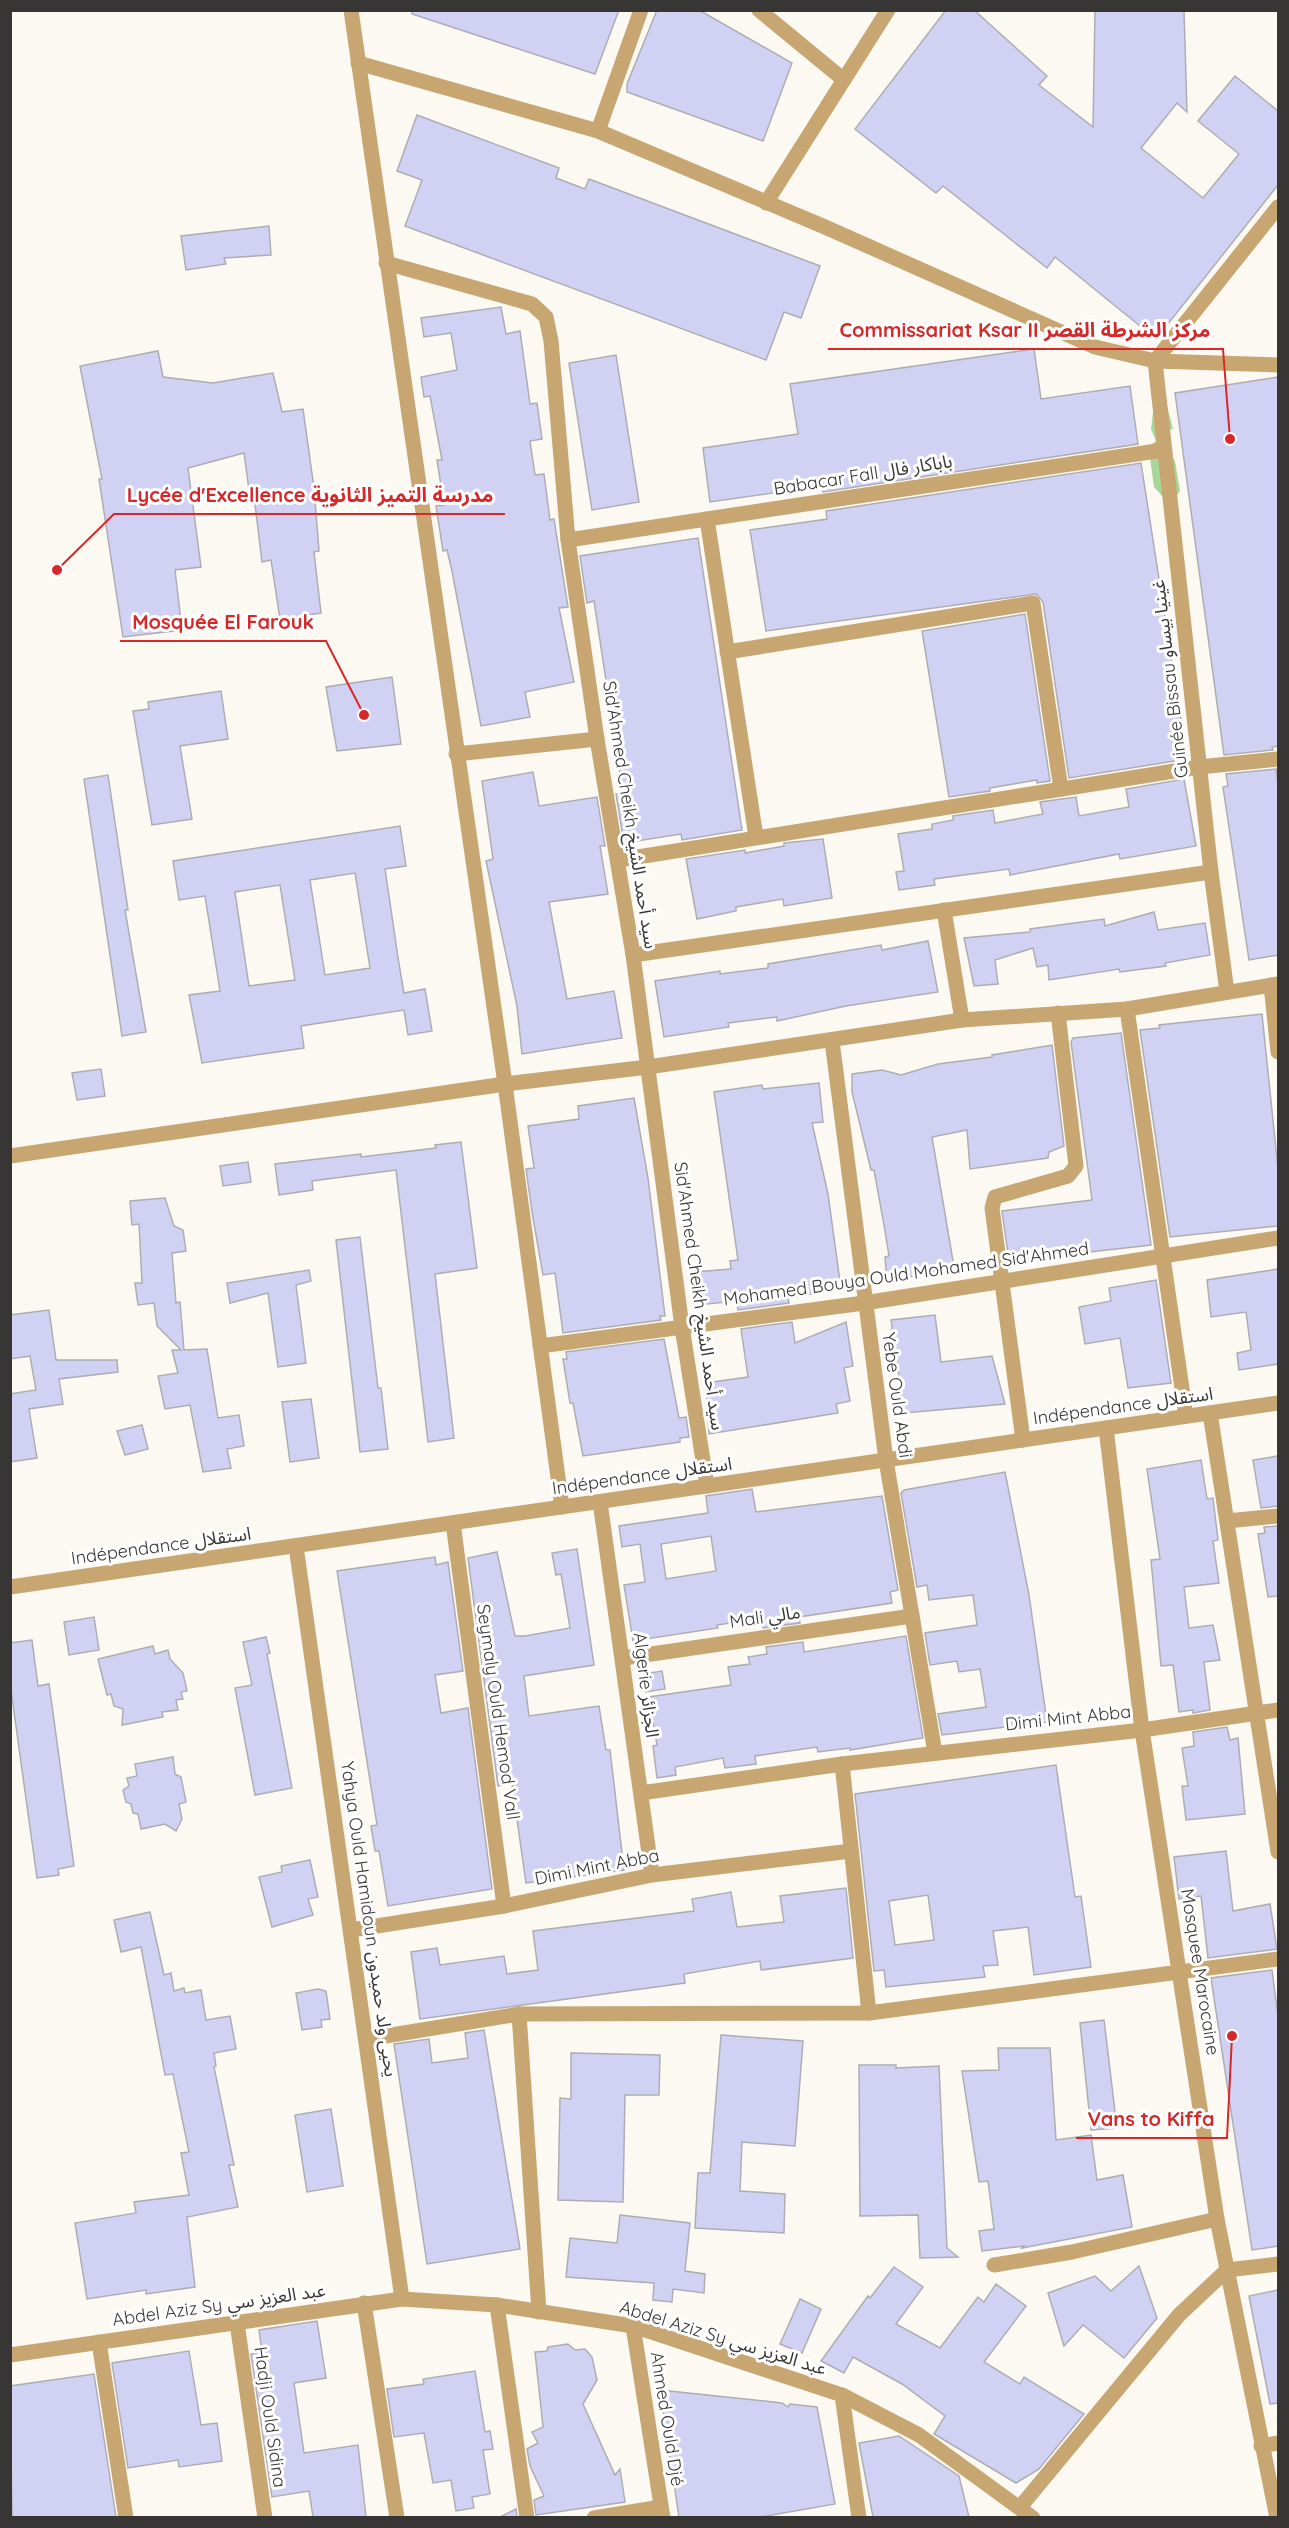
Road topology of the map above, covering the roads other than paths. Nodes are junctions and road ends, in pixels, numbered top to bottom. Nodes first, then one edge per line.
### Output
1 (351, 10) edge
2 (641, 10) edge
3 (759, 10) edge
4 (888, 10) edge
5 (358, 63) junction
6 (844, 80) junction
7 (598, 131) junction
8 (766, 203) junction
9 (1278, 207) edge
10 (386, 263) junction
11 (1155, 361) junction
12 (1278, 365) edge
13 (1163, 450) junction
14 (707, 519) junction
15 (568, 540) junction
16 (727, 652) junction
17 (597, 740) junction
18 (456, 754) junction
19 (1278, 759) edge
20 (1199, 767) junction
21 (1061, 789) junction
22 (756, 837) junction
23 (619, 860) junction
24 (1211, 872) junction
25 (944, 910) junction
26 (633, 955) junction
27 (1275, 984) edge
28 (1227, 992) junction
29 (1127, 1009) junction
30 (1058, 1014) junction
31 (962, 1020) junction
32 (832, 1041) junction
33 (1278, 1052) edge
34 (648, 1067) junction
35 (505, 1084) junction
36 (10, 1156) edge
37 (1278, 1238) edge
38 (1163, 1255) junction
39 (1000, 1281) junction
40 (864, 1303) junction
41 (682, 1327) junction
42 (540, 1346) junction
43 (1278, 1403) edge
44 (1210, 1413) junction
45 (1186, 1416) junction
46 (1106, 1428) junction
47 (1023, 1440) junction
48 (886, 1460) junction
49 (707, 1486) junction
50 (600, 1502) junction
51 (562, 1507) junction
52 (1278, 1516) edge
53 (1227, 1521) junction
54 (453, 1523) junction
55 (296, 1546) junction
56 (10, 1587) edge
57 (912, 1616) junction
58 (624, 1658) junction
59 (1278, 1710) edge
60 (1256, 1713) junction
61 (1142, 1730) junction
62 (935, 1753) junction
63 (842, 1764) junction
64 (641, 1792) junction
65 (851, 1851) junction
66 (1278, 1852) edge
67 (652, 1875) junction
68 (504, 1906) junction
69 (351, 1930) junction
70 (1278, 1959) edge
71 (1181, 1973) junction
72 (868, 2013) junction
73 (519, 2014) junction
74 (366, 2039) junction
75 (1217, 2219) junction
76 (1278, 2264) edge
77 (994, 2265) dead end
78 (1227, 2270) junction
79 (402, 2299) junction
80 (364, 2303) junction
81 (496, 2305) junction
82 (538, 2312) junction
83 (237, 2323) junction
84 (633, 2326) junction
85 (99, 2342) junction
86 (10, 2355) edge
87 (842, 2395) junction
88 (1278, 2443) edge
89 (1262, 2446) junction
90 (1021, 2506) junction
91 (662, 2512) edge
92 (126, 2517) edge
93 (265, 2517) edge
94 (397, 2517) edge
95 (527, 2517) edge
96 (594, 2517) edge
97 (859, 2517) edge
98 (1033, 2517) edge
99 (1277, 2517) edge

1 - 5 street
2 - 7 street
3 - 6 street
4 - 6 street
5 - 7 street
5 - 10 street
6 - 8 street
7 - 8 street
8 - 11 street
9 - 11 street
10 - 15 street, Sid'Ahmed Cheikh سيد أحمد الشيخ
10 - 18 street
11 - 12 street
11 - 13 street, Guinée Bissau غينيا بيساو
13 - 14 street, Babacar Fall باباكار فال
13 - 20 street, Guinée Bissau غينيا بيساو
14 - 15 street, Babacar Fall باباكار فال
14 - 16 street
15 - 17 street, Sid'Ahmed Cheikh سيد أحمد الشيخ
16 - 21 street
16 - 22 street
17 - 18 street
17 - 23 street, Sid'Ahmed Cheikh سيد أحمد الشيخ
18 - 35 street
19 - 20 street
20 - 21 street
20 - 24 street, Guinée Bissau غينيا بيساو
21 - 22 street
22 - 23 street
23 - 26 street, Sid'Ahmed Cheikh سيد أحمد الشيخ
24 - 25 street
24 - 28 street, Guinée Bissau غينيا بيساو
25 - 26 street
25 - 31 street
26 - 34 street, Sid'Ahmed Cheikh سيد أحمد الشيخ
27 - 28 street
27 - 33 street
28 - 29 street
29 - 30 street
29 - 38 street
30 - 31 street
30 - 39 street
31 - 32 street
32 - 34 street
32 - 40 street, Yebe Ould Abdi
34 - 35 street
34 - 41 street, Sid'Ahmed Cheikh سيد أحمد الشيخ
35 - 36 street
35 - 42 street
37 - 38 street, Mohamed Bouya Ould Mohamed Sid'Ahmed
38 - 39 street, Mohamed Bouya Ould Mohamed Sid'Ahmed
38 - 45 street
39 - 40 street, Mohamed Bouya Ould Mohamed Sid'Ahmed
39 - 47 street
40 - 41 street, Mohamed Bouya Ould Mohamed Sid'Ahmed
40 - 48 street, Yebe Ould Abdi
41 - 42 street, Mohamed Bouya Ould Mohamed Sid'Ahmed
41 - 49 street, Sid'Ahmed Cheikh سيد أحمد الشيخ
42 - 51 street
43 - 44 street, Indépendance استقلال
44 - 45 street, Indépendance استقلال
44 - 53 street
45 - 46 street, Indépendance استقلال
46 - 47 street, Indépendance استقلال
46 - 61 street, Mosquee Marocaine
47 - 48 street, Indépendance استقلال
48 - 49 street, Indépendance استقلال
48 - 57 street, Yebe Ould Abdi
49 - 50 street, Indépendance استقلال
50 - 51 street, Indépendance استقلال
50 - 58 street, Algerie الجزائر
51 - 54 street, Indépendance استقلال
52 - 53 street
53 - 60 street
54 - 55 street, Indépendance استقلال
54 - 68 street, Seymaly Ould Hemod Vall
55 - 56 street, Indépendance استقلال
55 - 69 street, Yahya Ould Hamidoun يحيى ولد حميدون
57 - 58 street, Mali مالي
57 - 62 street, Yebe Ould Abdi
58 - 64 street, Algerie الجزائر
59 - 60 street, Dimi Mint Abba
60 - 61 street, Dimi Mint Abba
60 - 66 street
61 - 62 street, Dimi Mint Abba
61 - 71 street, Mosquee Marocaine
62 - 63 street, Dimi Mint Abba
63 - 64 street, Dimi Mint Abba
63 - 65 street
64 - 67 street, Algerie الجزائر
65 - 67 street, Dimi Mint Abba
65 - 72 street
67 - 68 street, Dimi Mint Abba
68 - 69 street, Dimi Mint Abba
69 - 74 street, Yahya Ould Hamidoun يحيى ولد حميدون
70 - 71 street
71 - 72 street
71 - 75 street, Mosquee Marocaine
72 - 73 street
73 - 74 street
73 - 82 street
74 - 79 street, Yahya Ould Hamidoun يحيى ولد حميدون
75 - 77 street
75 - 78 street, Mosquee Marocaine
76 - 78 street
78 - 89 street, Mosquee Marocaine
78 - 90 street
79 - 80 street, Abdel Aziz Sy عبد العزيز سي
79 - 81 street, Abdel Aziz Sy عبد العزيز سي
80 - 83 street, Abdel Aziz Sy عبد العزيز سي
80 - 94 street
81 - 82 street, Abdel Aziz Sy عبد العزيز سي
81 - 95 street
82 - 84 street, Abdel Aziz Sy عبد العزيز سي
83 - 85 street, Abdel Aziz Sy عبد العزيز سي
83 - 93 street, Hadji Ould Sidina
84 - 87 street, Abdel Aziz Sy عبد العزيز سي
84 - 91 street, Ahmed Ould Djé
85 - 86 street, Abdel Aziz Sy عبد العزيز سي
85 - 92 street
87 - 90 street, Abdel Aziz Sy عبد العزيز سي
87 - 97 street
88 - 89 street
89 - 99 street, Mosquee Marocaine
90 - 98 street, Abdel Aziz Sy عبد العزيز سي
91 - 96 street

